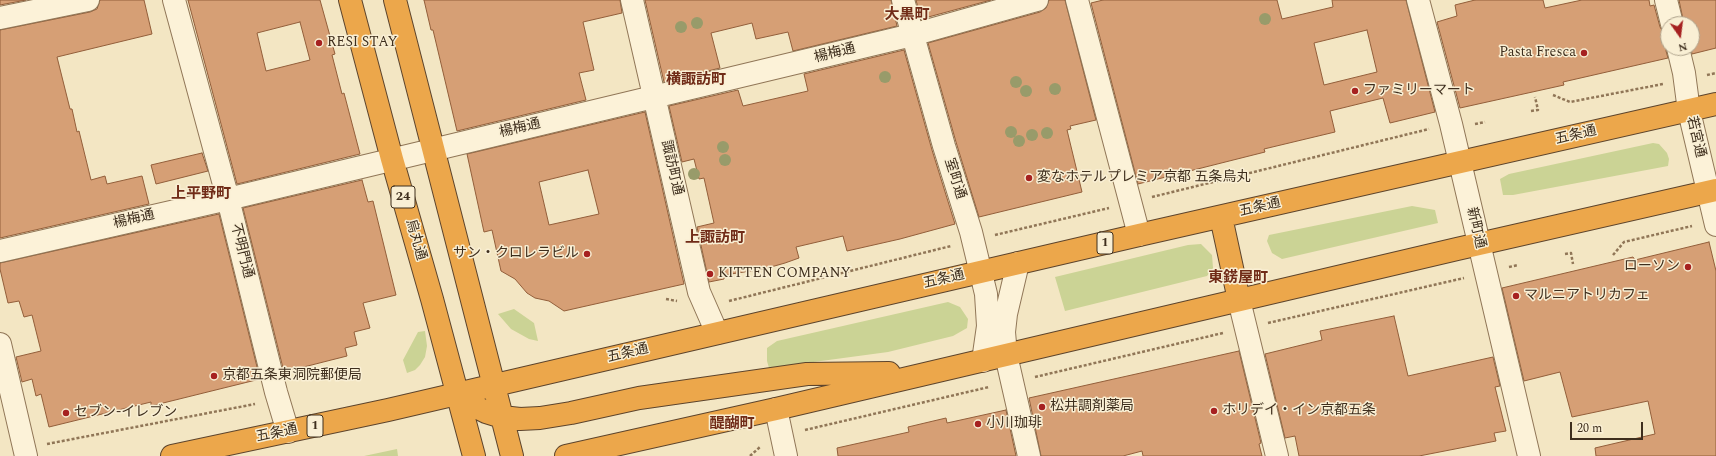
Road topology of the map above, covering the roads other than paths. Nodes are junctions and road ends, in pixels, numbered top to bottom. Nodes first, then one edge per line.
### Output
1 (88, 0) edge
2 (174, 0) edge
3 (350, 0) edge
4 (395, 0) edge
5 (632, 0) edge
6 (903, 0) edge
7 (1038, 0) edge
8 (1077, 0) edge
9 (1418, 0) edge
10 (1666, 0) edge
11 (1670, 16) edge
12 (0, 18) edge
13 (912, 35) junction
14 (1680, 56) edge
15 (654, 97) junction
16 (1716, 104) edge
17 (1689, 110) junction
18 (433, 149) junction
19 (392, 159) junction
20 (1460, 163) junction
21 (1712, 191) edge
22 (228, 199) junction
23 (1221, 217) junction
24 (1715, 223) edge
25 (1139, 235) junction
26 (1479, 244) junction
27 (0, 250) edge
28 (1018, 263) junction
29 (981, 272) junction
30 (1239, 300) junction
31 (717, 333) junction
32 (0, 344) edge
33 (1006, 355) junction
34 (983, 361) junction
35 (930, 372) junction
36 (494, 385) junction
37 (457, 393) junction
38 (776, 409) junction
39 (502, 417) junction
40 (288, 432) junction
41 (25, 452) edge
42 (172, 456) edge
43 (474, 456) edge
44 (512, 456) edge
45 (566, 456) edge
46 (786, 456) edge
47 (1029, 456) edge
48 (1277, 456) edge
49 (1529, 456) edge

1 - 12 street
2 - 22 street, 不明門通
3 - 19 highway, 烏丸通 / 24
4 - 18 highway
5 - 15 street, 諏訪町通
6 - 13 street, 室町通
7 - 13 street, 楊梅通
8 - 25 street
9 - 20 street, 新町通
10 - 11 street
13 - 15 street, 楊梅通
13 - 29 street, 室町通
14 - 17 street, 若宮通
15 - 18 street, 楊梅通
15 - 31 street, 諏訪町通
16 - 17 highway, 五条通 / 1
17 - 20 highway, 五条通 / 1
17 - 21 street, 若宮通
18 - 19 street, 楊梅通
18 - 36 highway
19 - 22 street, 楊梅通
19 - 37 highway, 烏丸通 / 24
20 - 23 highway, 五条通 / 1
20 - 26 street, 新町通
21 - 24 street, 若宮通
21 - 26 highway
22 - 27 street, 楊梅通
22 - 40 street, 不明門通
23 - 25 highway, 五条通 / 1
23 - 30 highway
25 - 28 highway, 五条通 / 1
26 - 30 highway
26 - 49 street, 新町通
28 - 29 highway, 五条通 / 1
28 - 33 street
29 - 31 highway, 五条通 / 1
29 - 34 street, 室町通
30 - 33 highway
30 - 48 street
31 - 36 highway, 五条通 / 1
32 - 41 street
33 - 34 highway
33 - 47 street
34 - 35 highway
35 - 38 highway
35 - 39 highway
36 - 37 highway, 五条通 / 1
36 - 39 highway
37 - 39 highway
37 - 40 highway, 五条通 / 1
37 - 43 highway, 烏丸通 / 24
38 - 45 highway
38 - 46 street
39 - 44 highway
40 - 42 highway, 五条通 / 1

